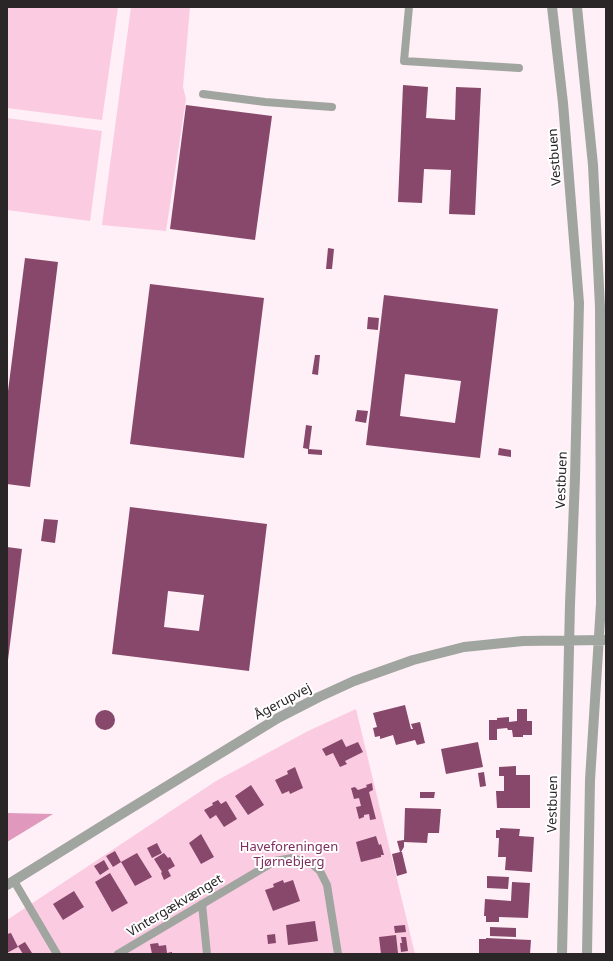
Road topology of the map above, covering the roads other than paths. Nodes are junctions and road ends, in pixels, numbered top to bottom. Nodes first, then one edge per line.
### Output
1 (408, 7) edge
2 (552, 7) edge
3 (577, 7) edge
4 (519, 68) dead end
5 (203, 94) dead end
6 (332, 107) dead end
7 (569, 639) junction
8 (602, 640) edge
9 (11, 883) edge
10 (202, 904) junction
11 (57, 954) edge
12 (118, 954) edge
13 (207, 954) edge
14 (338, 954) edge
15 (562, 954) edge
16 (587, 954) edge

1 - 4 lane
2 - 7 street, Vestbuen
3 - 8 street
5 - 6 lane
7 - 8 street, Ågerupvej
7 - 9 street, Ågerupvej
7 - 15 street, Vestbuen
8 - 16 street
9 - 11 lane
10 - 12 lane, Vintergækvænget
10 - 13 lane
10 - 14 lane, Vintergækvænget

